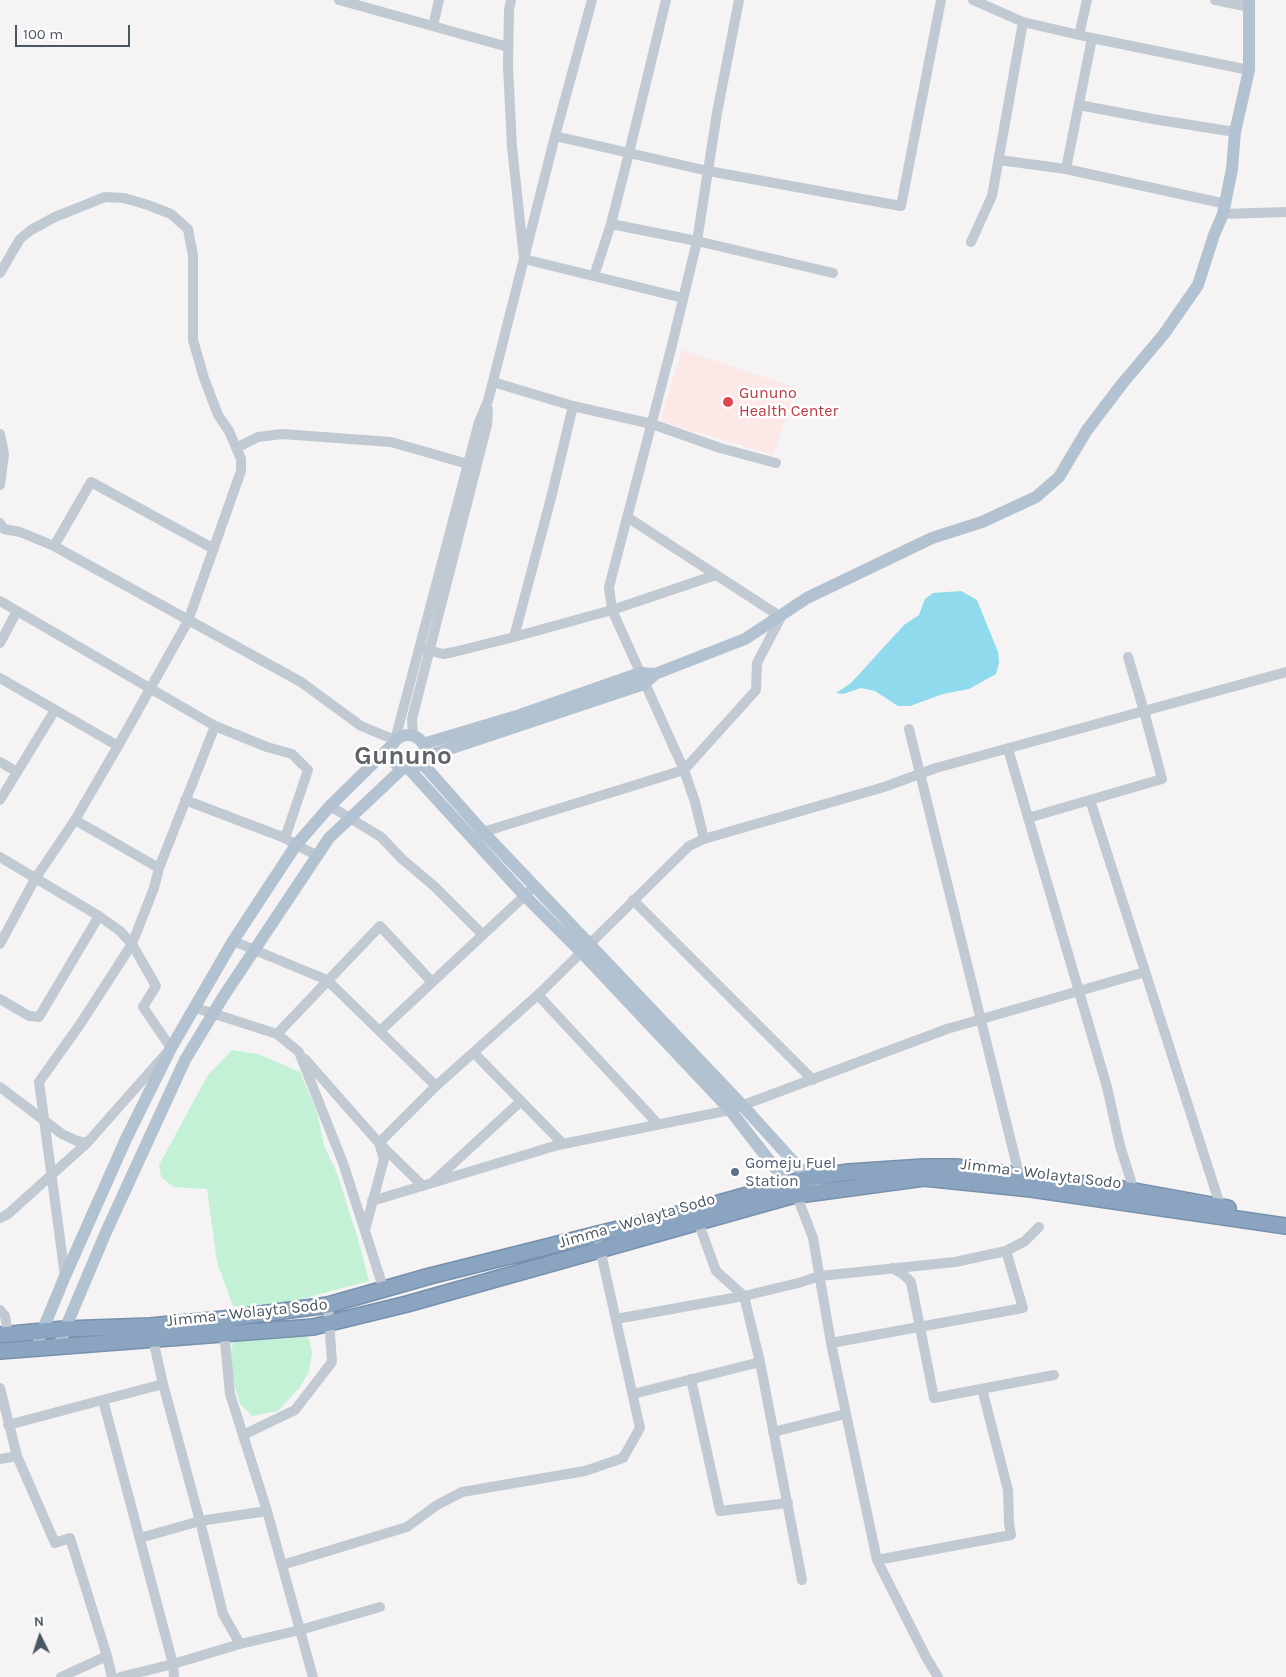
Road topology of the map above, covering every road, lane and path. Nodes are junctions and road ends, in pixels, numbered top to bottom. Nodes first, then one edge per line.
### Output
1 (339, 0) edge
2 (440, 0) edge
3 (511, 0) edge
4 (592, 0) edge
5 (666, 0) edge
6 (739, 0) edge
7 (942, 0) edge
8 (973, 0) edge
9 (1087, 0) edge
10 (1215, 0) edge
11 (1250, 3) edge
12 (366, 4) edge
13 (1023, 22) junction
14 (433, 26) junction
15 (1080, 35) junction
16 (1092, 38) junction
17 (508, 47) junction
18 (1249, 70) junction
19 (1079, 104) junction
20 (1235, 132) junction
21 (555, 136) junction
22 (629, 154) junction
23 (999, 160) junction
24 (1066, 169) junction
25 (708, 171) junction
26 (1224, 209) junction
27 (1286, 212) edge
28 (611, 224) junction
29 (697, 241) junction
30 (971, 242) dead end
31 (524, 259) junction
32 (0, 273) edge
33 (832, 274) dead end
34 (594, 276) junction
35 (683, 298) junction
36 (493, 382) junction
37 (488, 401) junction
38 (573, 406) junction
39 (652, 424) junction
40 (0, 434) edge
41 (238, 447) junction
42 (776, 463) dead end
43 (468, 464) junction
44 (0, 485) edge
45 (628, 517) junction
46 (0, 523) edge
47 (54, 546) junction
48 (214, 549) junction
49 (716, 575) junction
50 (0, 601) edge
51 (612, 610) junction
52 (17, 611) junction
53 (780, 617) junction
54 (188, 621) junction
55 (514, 637) junction
56 (0, 643) edge
57 (425, 649) junction
58 (1128, 657) dead end
59 (1286, 672) edge
60 (0, 678) edge
61 (642, 678) junction
62 (151, 689) junction
63 (55, 710) junction
64 (1144, 711) junction
65 (521, 720) junction
66 (215, 726) junction
67 (910, 729) dead end
68 (413, 735) junction
69 (393, 743) junction
70 (423, 744) junction
71 (118, 746) junction
72 (1008, 749) junction
73 (423, 760) junction
74 (0, 762) edge
75 (406, 769) junction
76 (684, 770) junction
77 (17, 772) junction
78 (920, 774) junction
79 (0, 800) edge
80 (185, 800) junction
81 (1090, 800) junction
82 (330, 806) junction
83 (350, 818) junction
84 (1028, 818) junction
85 (75, 820) junction
86 (482, 832) junction
87 (285, 838) junction
88 (704, 839) junction
89 (296, 845) junction
90 (318, 856) junction
91 (0, 857) edge
92 (159, 868) junction
93 (35, 879) junction
94 (534, 887) junction
95 (525, 896) junction
96 (634, 900) junction
97 (99, 916) junction
98 (483, 935) junction
99 (233, 941) junction
100 (0, 944) edge
101 (132, 944) junction
102 (585, 949) junction
103 (255, 950) junction
104 (1145, 972) junction
105 (327, 980) junction
106 (432, 982) junction
107 (1078, 990) junction
108 (538, 995) junction
109 (0, 999) edge
110 (196, 1008) junction
111 (214, 1013) junction
112 (981, 1019) junction
113 (380, 1031) junction
114 (277, 1034) junction
115 (171, 1048) junction
116 (299, 1052) junction
117 (474, 1053) junction
118 (813, 1080) junction
119 (436, 1086) junction
120 (0, 1087) edge
121 (521, 1101) junction
122 (736, 1108) junction
123 (44, 1121) junction
124 (658, 1124) junction
125 (87, 1143) junction
126 (379, 1143) junction
127 (563, 1144) junction
128 (1019, 1174) junction
129 (52, 1175) junction
130 (808, 1178) junction
131 (428, 1185) junction
132 (792, 1190) junction
133 (1129, 1190) junction
134 (821, 1192) junction
135 (372, 1201) junction
136 (1222, 1212) junction
137 (696, 1216) junction
138 (1286, 1217) edge
139 (0, 1218) edge
140 (1286, 1226) edge
141 (1038, 1227) dead end
142 (365, 1230) junction
143 (599, 1243) junction
144 (1006, 1251) junction
145 (892, 1268) junction
146 (65, 1276) junction
147 (820, 1276) junction
148 (384, 1290) junction
149 (744, 1296) junction
150 (328, 1305) junction
151 (0, 1310) edge
152 (616, 1319) junction
153 (330, 1323) junction
154 (223, 1326) junction
155 (919, 1328) junction
156 (65, 1329) junction
157 (43, 1330) junction
158 (152, 1333) junction
159 (4, 1334) edge
160 (831, 1343) junction
161 (59, 1347) junction
162 (35, 1349) junction
163 (0, 1351) edge
164 (760, 1362) junction
165 (1054, 1375) dead end
166 (692, 1379) junction
167 (163, 1384) junction
168 (0, 1388) edge
169 (982, 1389) junction
170 (633, 1394) junction
171 (103, 1400) junction
172 (845, 1414) junction
173 (8, 1425) junction
174 (773, 1432) junction
175 (243, 1435) junction
176 (17, 1456) junction
177 (0, 1459) edge
178 (788, 1503) junction
179 (267, 1511) junction
180 (200, 1521) junction
181 (140, 1538) junction
182 (877, 1560) junction
183 (282, 1564) junction
184 (802, 1580) dead end
185 (380, 1606) dead end
186 (300, 1630) junction
187 (240, 1644) junction
188 (107, 1656) junction
189 (173, 1664) junction
190 (61, 1677) edge
191 (112, 1677) edge
192 (120, 1677) edge
193 (174, 1677) edge
194 (313, 1677) edge
195 (938, 1677) edge

1 - 12 street
2 - 14 street
3 - 17 street
4 - 21 street
5 - 22 street
6 - 25 street
7 - 25 street
8 - 13 street
9 - 15 street
10 - 11 street
11 - 18 main road
12 - 14 street
13 - 15 street
13 - 23 street
14 - 17 street
15 - 16 street
16 - 18 street
16 - 19 street
17 - 31 street
18 - 20 main road
19 - 20 street
19 - 24 street
20 - 26 main road
21 - 22 street
21 - 31 street
22 - 25 street
22 - 28 street
23 - 24 street
23 - 30 street
24 - 26 street
25 - 29 street
26 - 27 street
26 - 53 main road
28 - 29 street
28 - 34 street
29 - 33 street
29 - 35 street
31 - 34 street
31 - 36 street
32 - 41 street
34 - 35 street
35 - 39 street
36 - 37 street
36 - 38 street
37 - 43 street
37 - 57 street
38 - 39 street
38 - 55 street
39 - 42 street
39 - 45 street
40 - 44 street
41 - 43 street
41 - 48 street
43 - 57 street
45 - 49 street
45 - 51 street
46 - 47 street
47 - 48 street
47 - 54 street
48 - 54 street
49 - 51 street
49 - 53 street
50 - 52 street
51 - 55 street
51 - 61 street
52 - 56 street
52 - 62 street
53 - 61 main road
53 - 76 street
54 - 62 street
54 - 69 street
55 - 57 street
57 - 68 street
57 - 69 street
58 - 64 street
59 - 64 street
60 - 63 street
61 - 65 main road
61 - 76 street
62 - 66 street
62 - 71 street
63 - 71 street
63 - 77 street
64 - 72 street
64 - 81 street
65 - 70 main road
65 - 73 main road
66 - 80 street
66 - 87 street
67 - 78 street
68 - 69 main road
68 - 70 main road
69 - 75 main road
69 - 82 main road
70 - 73 main road
71 - 85 street
72 - 78 street
72 - 84 street
73 - 75 main road
73 - 86 main road
74 - 77 street
75 - 83 main road
75 - 95 main road
76 - 86 street
76 - 88 street
77 - 79 street
78 - 88 street
78 - 112 street
80 - 87 street
80 - 92 street
81 - 84 street
81 - 104 street
82 - 83 street
82 - 89 main road
83 - 90 main road
83 - 98 street
84 - 107 street
85 - 92 street
85 - 93 street
86 - 94 main road
87 - 89 street
88 - 96 street
89 - 90 street
89 - 99 main road
90 - 103 main road
91 - 93 street
92 - 101 street
93 - 97 street
93 - 100 street
94 - 95 street
94 - 102 main road
95 - 98 street
95 - 102 main road
96 - 102 street
96 - 118 street
97 - 101 street
97 - 109 street
98 - 106 street
99 - 103 street
99 - 110 main road
101 - 115 street
101 - 123 street
102 - 108 street
102 - 122 main road
103 - 105 street
103 - 111 main road
104 - 107 street
104 - 136 street
105 - 106 street
105 - 113 street
105 - 114 street
106 - 113 street
107 - 112 street
107 - 133 street
108 - 117 street
108 - 124 street
110 - 111 street
110 - 115 main road
111 - 114 street
111 - 156 main road
112 - 118 street
112 - 128 street
113 - 119 street
114 - 116 street
115 - 125 street
115 - 146 main road
116 - 126 street
116 - 142 street
117 - 119 street
117 - 121 street
118 - 122 street
119 - 126 street
120 - 123 street
121 - 127 street
121 - 131 street
122 - 124 street
122 - 130 main road
122 - 132 main road
123 - 125 street
123 - 129 street
124 - 127 street
125 - 129 street
126 - 131 street
126 - 135 street
127 - 131 street
128 - 130 highway, Jimma - Wolayta Sodo
128 - 133 highway, Jimma - Wolayta Sodo
129 - 139 street
129 - 146 street
130 - 132 highway, Jimma - Wolayta Sodo
130 - 134 main road
131 - 135 street
132 - 134 highway, Jimma - Wolayta Sodo
132 - 137 highway, Jimma - Wolayta Sodo
132 - 147 street
133 - 136 highway, Jimma - Wolayta Sodo
134 - 136 highway, Jimma - Wolayta Sodo
135 - 142 street
136 - 138 highway, Jimma - Wolayta Sodo
136 - 140 highway, Jimma - Wolayta Sodo
137 - 143 highway, Jimma - Wolayta Sodo
137 - 149 street
141 - 144 street
142 - 148 street
143 - 148 highway, Jimma - Wolayta Sodo
143 - 152 street
143 - 153 highway, Jimma - Wolayta Sodo
144 - 145 street
144 - 155 street
145 - 147 street
145 - 155 street
146 - 157 main road
147 - 149 street
147 - 160 street
148 - 150 highway, Jimma - Wolayta Sodo
149 - 152 street
149 - 164 street
150 - 153 street
150 - 154 highway, Jimma - Wolayta Sodo
151 - 159 street
152 - 170 street
153 - 154 highway, Jimma - Wolayta Sodo
153 - 175 street
154 - 158 highway, Jimma - Wolayta Sodo
154 - 175 street
155 - 160 street
155 - 169 street
156 - 157 highway, Jimma - Wolayta Sodo
156 - 158 highway, Jimma - Wolayta Sodo
156 - 161 main road
157 - 159 highway, Jimma - Wolayta Sodo
157 - 162 main road
158 - 161 highway, Jimma - Wolayta Sodo
158 - 167 street
160 - 172 street
161 - 162 highway, Jimma - Wolayta Sodo
162 - 163 highway, Jimma - Wolayta Sodo
164 - 166 street
164 - 174 street
165 - 169 street
166 - 170 street
166 - 178 street
167 - 171 street
167 - 180 street
168 - 173 street
169 - 182 street
170 - 183 street
171 - 173 street
171 - 181 street
172 - 174 street
172 - 182 street
173 - 176 street
174 - 178 street
175 - 179 street
176 - 177 street
176 - 188 street
178 - 184 street
179 - 180 street
179 - 183 street
180 - 181 street
180 - 187 street
181 - 189 street
182 - 195 street
183 - 186 street
185 - 186 street
186 - 187 street
186 - 194 street
187 - 189 street
188 - 190 street
188 - 191 street
189 - 192 street
189 - 193 street

